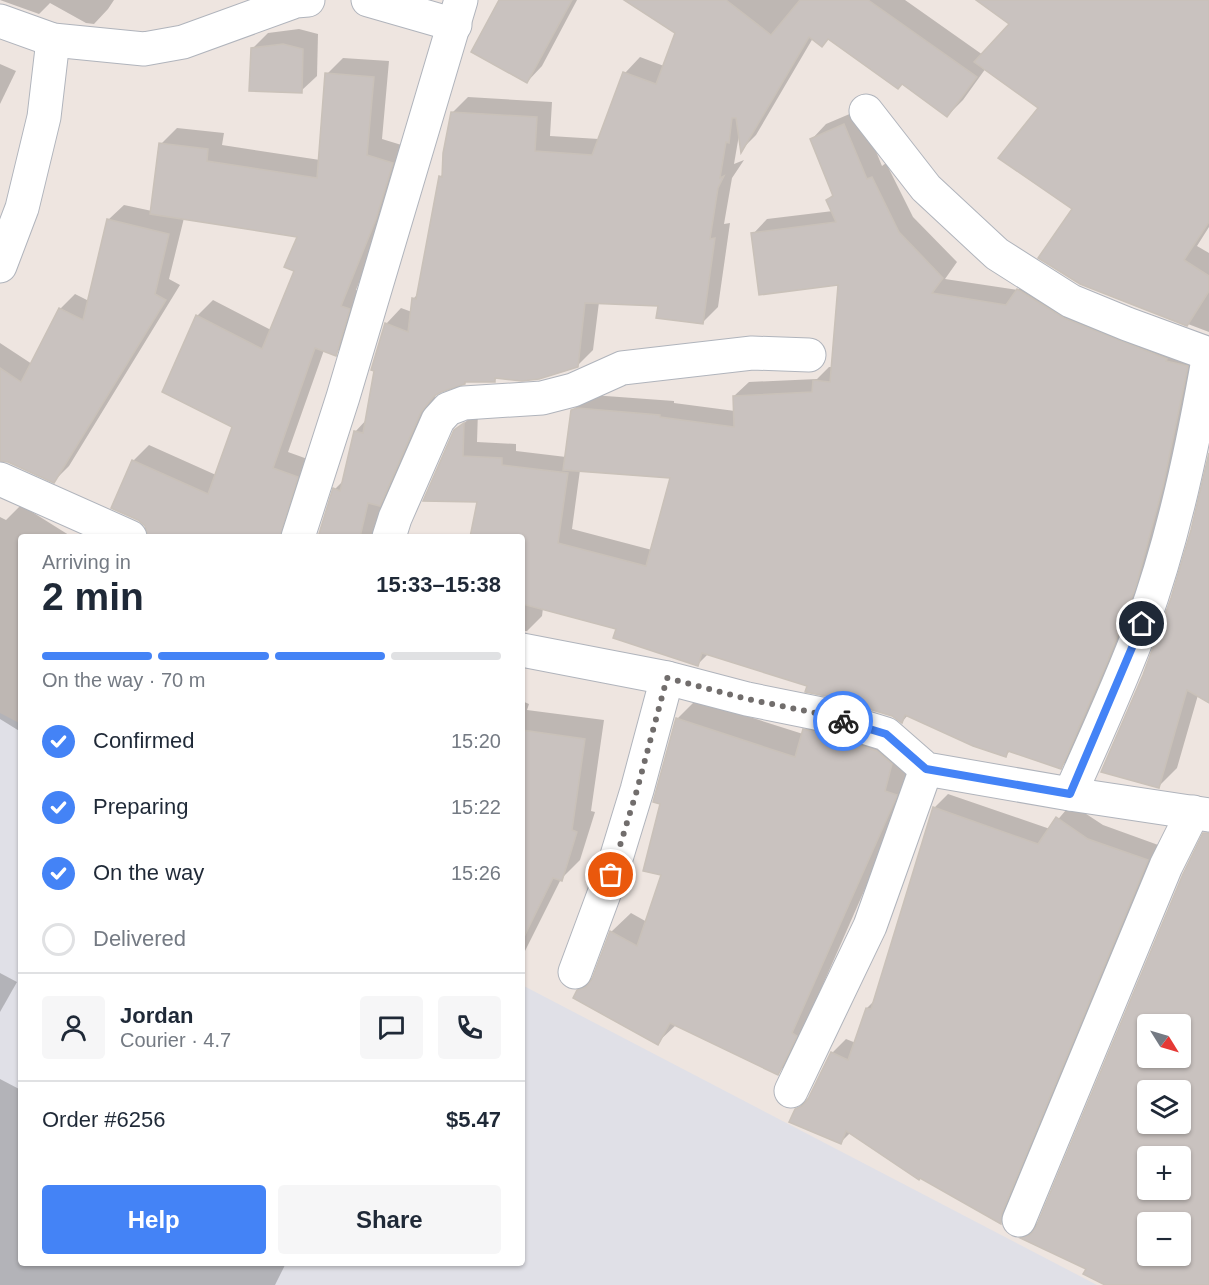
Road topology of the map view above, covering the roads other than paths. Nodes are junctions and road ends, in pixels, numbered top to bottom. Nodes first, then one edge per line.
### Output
1 (308, 0) edge
2 (368, 0) edge
3 (458, 13) edge
4 (0, 21) edge
5 (53, 40) junction
6 (866, 111) dead end
7 (0, 266) edge
8 (1209, 354) edge
9 (809, 355) dead end
10 (0, 479) edge
11 (123, 534) edge
12 (299, 534) edge
13 (390, 534) edge
14 (525, 651) edge
15 (667, 678) junction
16 (926, 769) junction
17 (1070, 794) junction
18 (1201, 813) edge
19 (575, 972) dead end
20 (791, 1091) dead end
21 (1019, 1220) dead end

1 - 5 street
2 - 3 street
3 - 12 street
4 - 5 street
5 - 7 street
6 - 8 street
8 - 17 street
9 - 13 street
10 - 11 street
14 - 15 street
15 - 16 street
15 - 19 street
16 - 17 street
16 - 20 street
17 - 18 street
18 - 21 street

